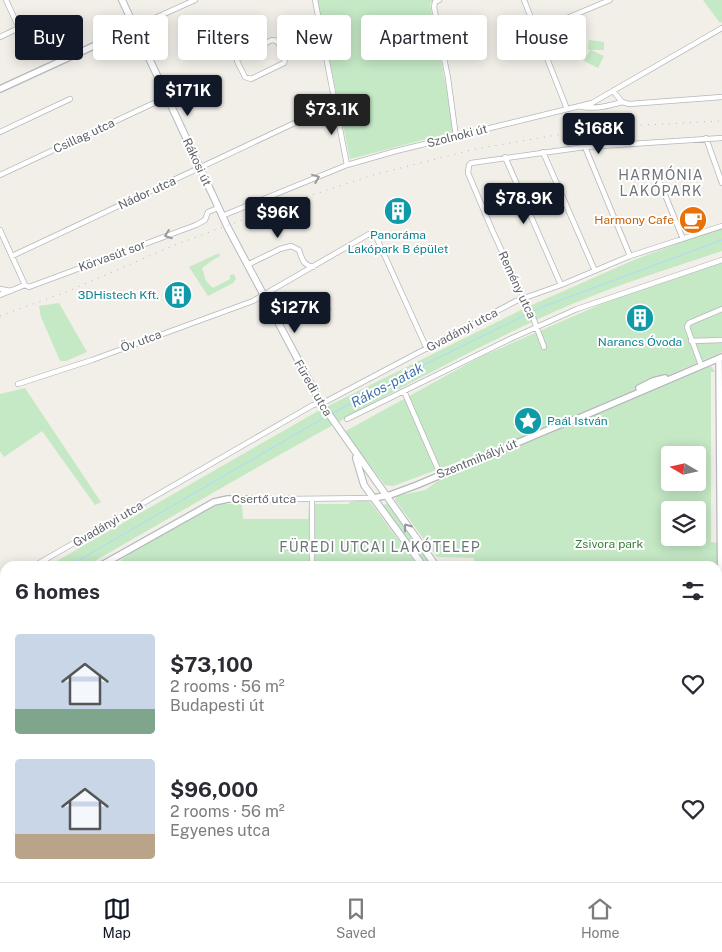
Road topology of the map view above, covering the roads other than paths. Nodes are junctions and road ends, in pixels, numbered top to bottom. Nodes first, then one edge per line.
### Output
1 (6, 0) edge
2 (122, 0) edge
3 (195, 0) edge
4 (315, 0) edge
5 (524, 0) edge
6 (610, 0) edge
7 (437, 1) edge
8 (129, 15) edge
9 (162, 15) edge
10 (318, 15) edge
11 (530, 15) edge
12 (574, 15) edge
13 (722, 28) edge
14 (0, 37) edge
15 (93, 46) edge
16 (282, 50) joint
17 (150, 60) edge
18 (326, 60) edge
19 (548, 60) edge
20 (0, 89) edge
21 (614, 92) junction
22 (167, 97) junction
23 (722, 97) edge
24 (70, 99) dead end
25 (622, 102) junction
26 (335, 104) junction
27 (581, 106) junction
28 (567, 109) junction
29 (0, 132) edge
30 (456, 137) junction
31 (706, 138) junction
32 (722, 138) edge
33 (584, 147) junction
34 (543, 152) junction
35 (505, 158) junction
36 (347, 165) junction
37 (200, 168) junction
38 (663, 173) dead end
39 (0, 175) edge
40 (722, 181) edge
41 (218, 208) junction
42 (222, 216) junction
43 (722, 226) edge
44 (0, 230) edge
45 (1, 236) edge
46 (683, 239) junction
47 (12, 256) junction
48 (630, 256) junction
49 (722, 260) edge
50 (247, 266) junction
51 (313, 267) junction
52 (594, 271) junction
53 (25, 285) junction
54 (561, 285) junction
55 (0, 289) edge
56 (11, 290) junction
57 (0, 295) edge
58 (263, 296) junction
59 (524, 298) junction
60 (722, 309) edge
61 (537, 327) junction
62 (722, 340) edge
63 (691, 341) junction
64 (544, 347) dead end
65 (426, 349) junction
66 (720, 357) edge
67 (703, 364) junction
68 (719, 371) junction
69 (18, 384) dead end
70 (404, 392) junction
71 (321, 403) junction
72 (347, 419) dead end
73 (354, 452) junction
74 (440, 474) junction
75 (364, 485) junction
76 (385, 496) junction
77 (360, 498) junction
78 (373, 498) junction
79 (287, 499) joint
80 (312, 499) junction
81 (43, 561) edge
82 (109, 561) edge
83 (312, 561) edge
84 (419, 561) edge
85 (432, 561) edge
86 (720, 561) edge

1 - 14 street
2 - 8 main road, Rákosi út
3 - 9 street
4 - 10 street
5 - 11 street
6 - 12 street
7 - 30 street
13 - 21 street
15 - 20 street
16 - 16 street
17 - 22 main road, Rákosi út
18 - 26 street
19 - 28 street
21 - 25 street
21 - 27 street
22 - 37 main road, Rákosi út
22 - 39 street, Csillag utca
23 - 25 street
24 - 29 street
25 - 27 street
26 - 36 street
26 - 37 street, Nádor utca
27 - 28 street, Szolnoki út
28 - 30 street, Szolnoki út
30 - 36 street, Szolnoki út
31 - 32 street
31 - 33 street
31 - 40 street
33 - 34 street
33 - 48 street
34 - 35 street
34 - 52 street
35 - 54 street
35 - 59 street, Remény utca
42 -> 36 street
37 - 41 main road, Rákosi út
37 - 47 street, Nádor utca
38 - 46 street
41 - 42 main road, Rákosi út
41 -> 53 street, Körvasút sor
42 - 50 main road, Füredi utca
43 - 46 street, Gvadányi utca
44 - 45 street
45 - 47 street
46 - 48 street, Gvadányi utca
47 - 53 street
48 - 52 street, Gvadányi utca
49 - 61 street
50 - 51 street
50 - 58 main road, Füredi utca
51 - 58 street, Öv utca
51 - 65 street, Öv utca
52 - 54 street, Gvadányi utca
53 - 56 street, Körvasút sor
54 - 59 street, Gvadányi utca
55 - 56 street
56 - 57 street, Körvasút sor
58 - 69 street, Öv utca
58 - 71 main road, Füredi utca
59 - 61 street, Remény utca
59 - 65 street, Gvadányi utca
60 - 63 street
61 - 64 street, Remény utca
61 - 70 street
62 - 63 street
63 - 67 street
65 - 71 street, Gvadányi utca
66 - 67 street, Szentmihályi út
66 - 68 street
67 - 68 street
67 - 74 street, Szentmihályi út
68 - 86 street
70 - 72 street
70 - 74 street
71 - 73 main road, Füredi utca
71 - 81 street, Gvadányi utca
73 - 75 main road, Füredi utca
73 - 76 main road, Füredi utca
74 - 76 street, Szentmihályi út
75 - 77 street
75 - 78 main road, Füredi utca
76 - 78 street, Csertő utca
85 -> 76 main road, Füredi utca
77 - 78 street, Csertő utca
77 - 80 street, Csertő utca
78 - 84 main road, Füredi utca
79 - 80 street, Csertő utca
79 - 82 street, Csertő utca
80 - 83 street

